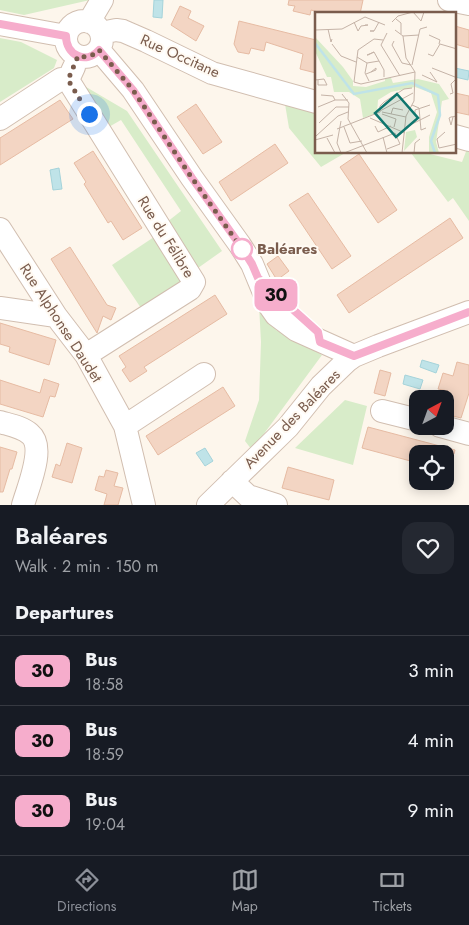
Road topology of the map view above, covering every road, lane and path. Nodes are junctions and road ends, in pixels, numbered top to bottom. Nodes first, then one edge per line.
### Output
1 (102, 0) edge
2 (449, 0) edge
3 (469, 4) edge
4 (0, 24) edge
5 (92, 40) junction
6 (68, 80) junction
7 (315, 102) edge
8 (0, 119) edge
9 (456, 136) edge
10 (469, 140) edge
11 (0, 228) edge
12 (0, 308) edge
13 (469, 312) edge
14 (56, 316) junction
15 (86, 355) junction
16 (348, 362) junction
17 (204, 374) dead end
18 (382, 411) dead end
19 (409, 418) edge
20 (0, 422) edge
21 (125, 426) junction
22 (454, 430) edge
23 (469, 434) edge
24 (232, 482) junction
25 (24, 505) edge
26 (144, 505) edge
27 (208, 505) edge
28 (276, 505) edge

1 - 5 street
2 - 3 street
4 - 5 street
5 - 6 street
5 - 7 street, Rue Occitane
5 - 16 street
6 - 8 street
6 - 15 street, Rue du Félibre
9 - 10 street
11 - 14 street, Rue Alphonse Daudet
12 - 14 street
13 - 16 street, Avenue des Baléares
14 - 15 street, Rue Alphonse Daudet
15 - 21 street, Rue Alphonse Daudet
16 - 24 street, Avenue des Baléares
17 - 21 street
18 - 19 street
20 - 25 street
21 - 26 street, Rue Alphonse Daudet
22 - 23 street
24 - 27 street, Avenue des Baléares
24 - 28 street

